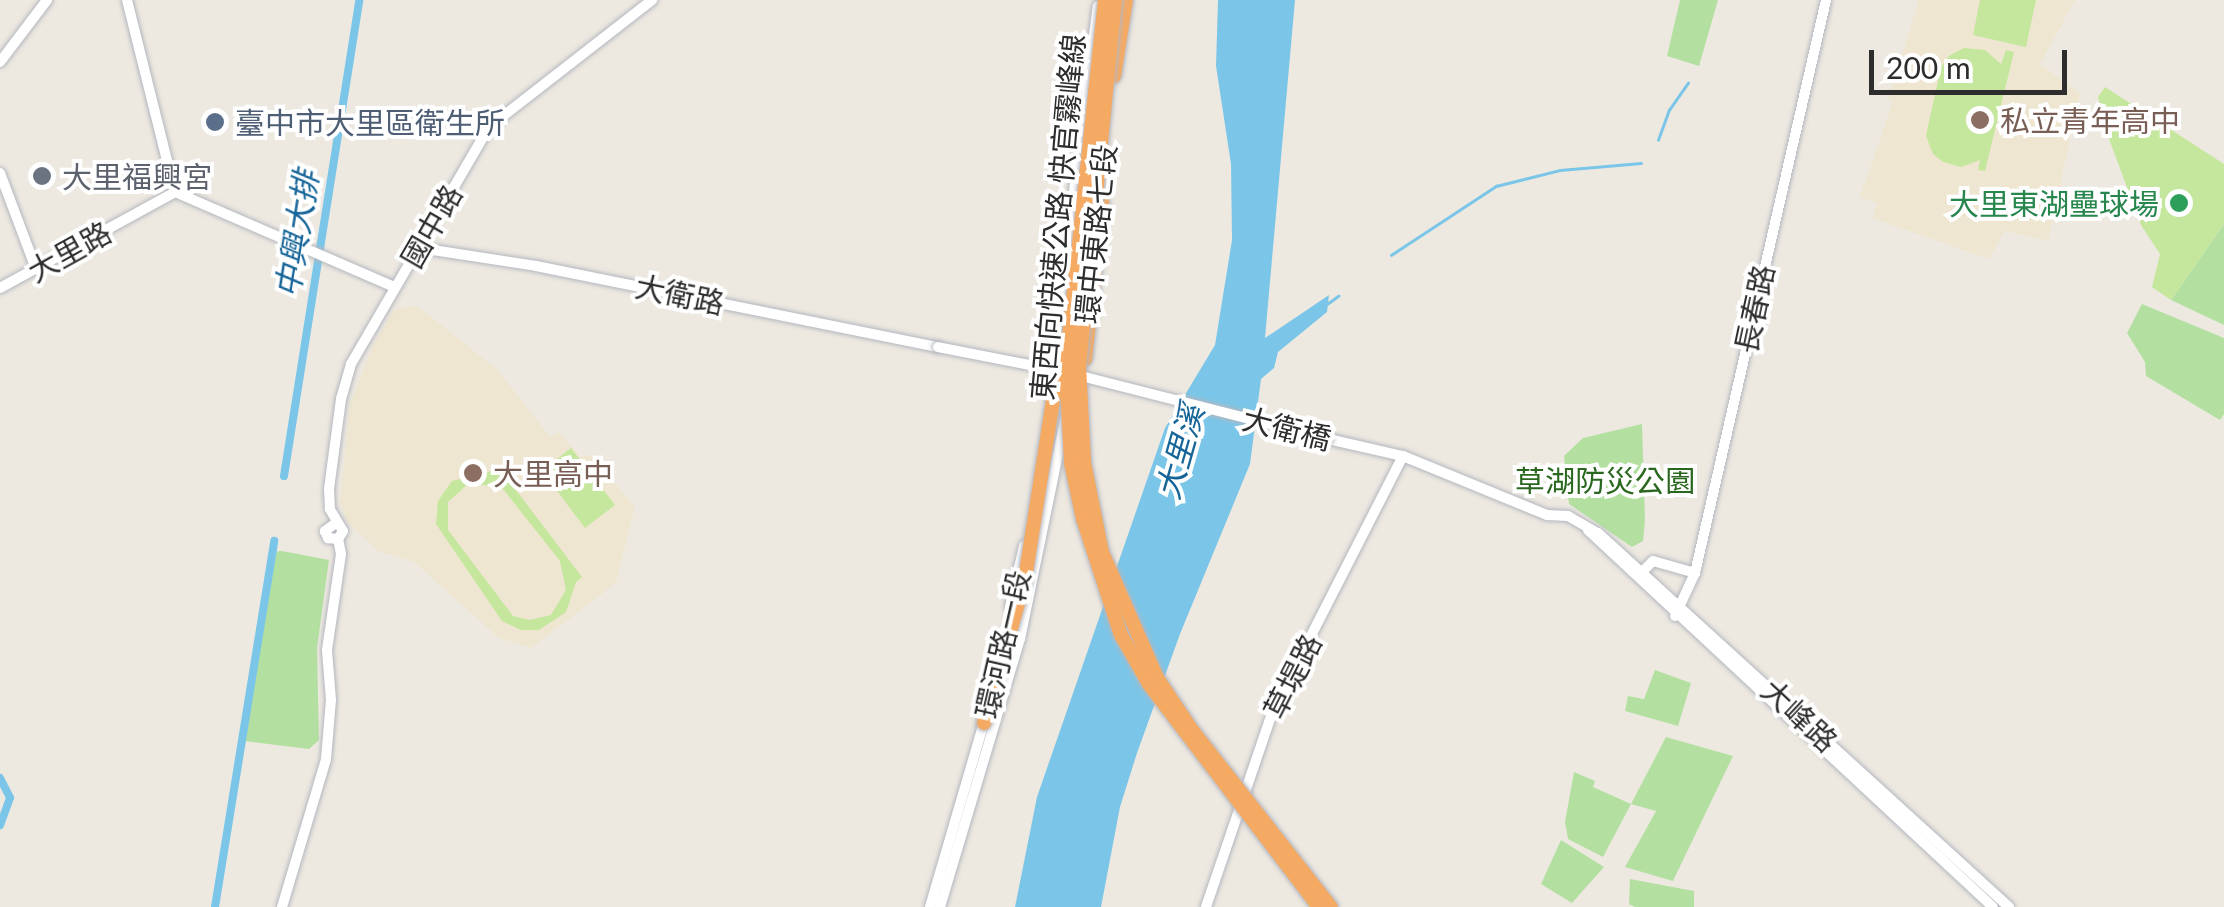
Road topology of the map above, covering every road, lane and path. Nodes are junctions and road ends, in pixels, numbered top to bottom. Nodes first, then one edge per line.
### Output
1 (46, 0) edge
2 (127, 0) edge
3 (652, 0) edge
4 (1112, 0) edge
5 (1826, 0) edge
6 (0, 62) edge
7 (0, 173) edge
8 (1085, 174) junction
9 (175, 192) junction
10 (420, 248) junction
11 (36, 269) junction
12 (395, 287) junction
13 (0, 288) edge
14 (938, 347) joint
15 (1050, 376) joint
16 (1076, 383) junction
17 (1403, 456) junction
18 (1640, 574) junction
19 (1696, 574) junction
20 (1678, 611) junction
21 (984, 723) junction
22 (1244, 792) junction
23 (1240, 808) junction
24 (282, 907) edge
25 (930, 907) edge
26 (940, 907) edge
27 (1206, 907) edge
28 (1318, 907) edge
29 (1332, 907) edge
30 (1994, 907) edge
31 (2008, 907) edge

1 - 6 street
2 - 9 street
3 - 10 street, 國中路
4 - 8 highway, 東西向快速公路 快官霧峰線, bridge
4 - 15 street, 環中東路七段
4 - 16 street, 環中東路七段
4 - 16 highway, bridge
4 - 29 highway, 東西向快速公路 快官霧峰線, bridge
5 - 19 street, 長春路
7 - 11 street
8 - 21 highway, bridge
8 - 28 highway, 東西向快速公路 快官霧峰線, bridge
9 - 11 street, 大里路
9 - 12 street
10 - 12 street, 國中路
10 - 14 street, 大衛路
11 - 13 street, 大里路
12 - 24 street, 國中路
14 - 17 street, 大衛橋, bridge
15 - 21 street, 環河路一段
16 - 26 street, 環河路一段
17 - 18 street, 大峰路
17 - 22 street, 草堤路
18 - 19 street
18 - 20 street, 大峰路
19 - 20 street, 長春路
20 - 30 street, 大峰路
20 - 31 street, 大峰路
21 - 25 street, 環河路一段
22 - 23 street, 草堤路
22 - 29 street
23 - 27 street, 草堤路
23 - 28 street

